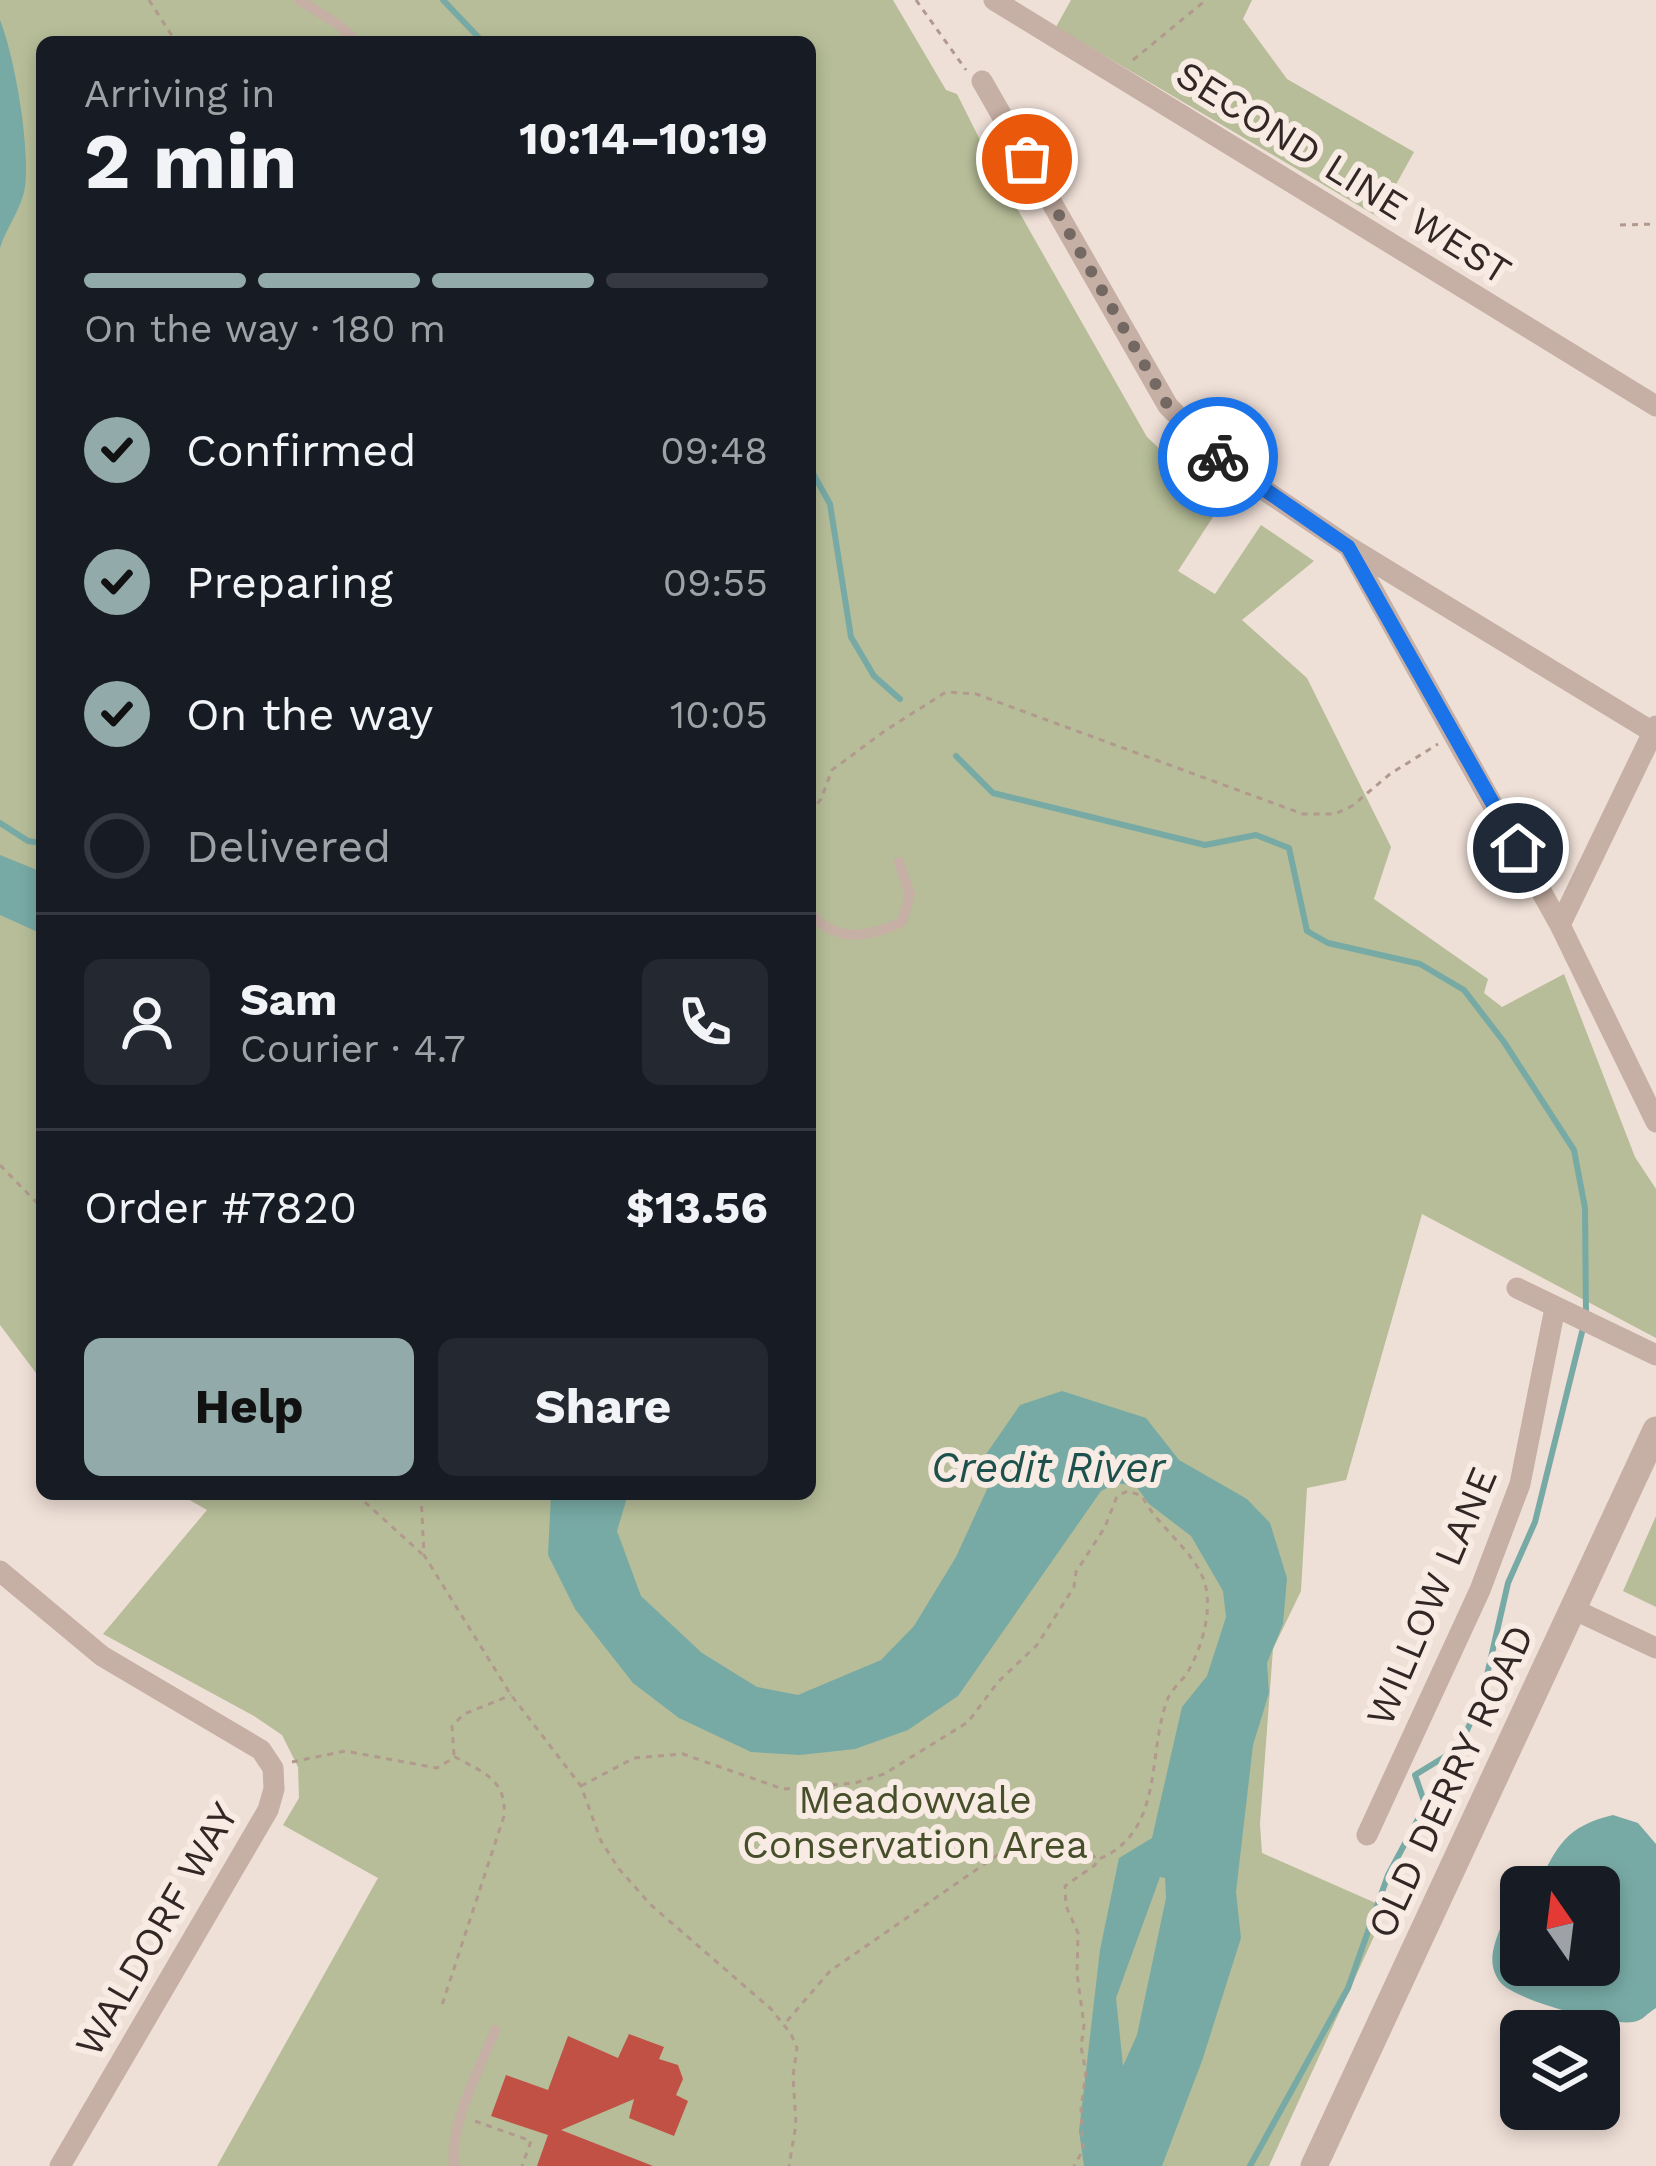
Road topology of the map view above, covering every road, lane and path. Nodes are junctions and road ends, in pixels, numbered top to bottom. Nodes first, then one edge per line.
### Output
1 (149, 0) edge
2 (299, 0) edge
3 (916, 0) edge
4 (994, 0) edge
5 (1206, 0) edge
6 (172, 36) edge
7 (350, 36) edge
8 (1117, 75) junction
9 (982, 80) joint
10 (1656, 224) edge
11 (1620, 225) dead end
12 (1656, 406) edge
13 (1348, 547) junction
14 (1655, 731) edge
15 (1455, 734) junction
16 (816, 806) edge
17 (899, 862) dead end
18 (816, 919) edge
19 (1560, 925) junction
20 (1656, 1122) edge
21 (0, 1165) edge
22 (36, 1202) edge
23 (1517, 1288) dead end
24 (1571, 1315) junction
25 (1656, 1355) edge
26 (1656, 1430) edge
27 (363, 1500) edge
28 (421, 1500) edge
29 (424, 1555) junction
30 (0, 1571) edge
31 (1573, 1609) junction
32 (1656, 1648) edge
33 (511, 1695) junction
34 (454, 1757) junction
35 (273, 1768) junction
36 (581, 1786) junction
37 (1367, 1835) dead end
38 (1097, 1860) junction
39 (442, 2005) dead end
40 (784, 2023) junction
41 (495, 2030) dead end
42 (462, 2116) junction
43 (60, 2166) edge
44 (454, 2166) edge
45 (522, 2166) edge
46 (789, 2166) edge
47 (1073, 2166) edge
48 (1314, 2166) edge

1 - 6 path
2 - 7 lane
3 - 9 path
4 - 8 street, SECOND LINE WEST
5 - 8 path
8 - 12 street, SECOND LINE WEST
9 - 13 street
10 - 11 path
13 - 14 street
13 - 15 street
14 - 19 street
15 - 16 path
15 - 19 street
17 - 18 lane
19 - 20 street
21 - 22 path
23 - 24 street
24 - 25 street
24 - 37 street, WILLOW LANE
26 - 31 street, OLD DERRY ROAD
27 - 29 path
28 - 29 path
29 - 33 path
30 - 35 street, WALDORF WAY
31 - 32 street
31 - 48 street, OLD DERRY ROAD
33 - 34 path
33 - 36 path
34 - 35 path
34 - 39 path
35 - 43 street, WALDORF WAY
36 - 38 path
36 - 40 path
38 - 40 path
38 - 47 path
40 - 46 path
41 - 42 lane
42 - 44 lane
42 - 45 path

